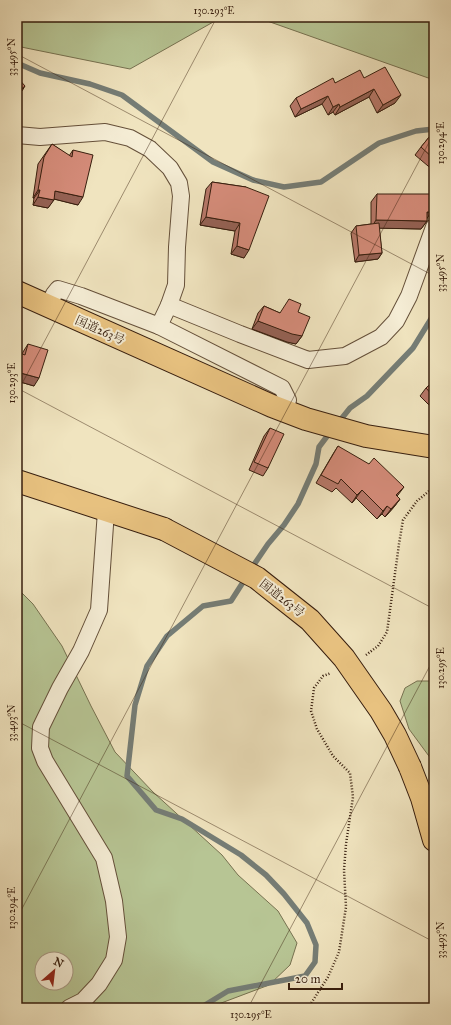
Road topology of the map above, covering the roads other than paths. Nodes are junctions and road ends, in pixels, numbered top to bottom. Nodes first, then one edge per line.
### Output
1 (17, 135) edge
2 (434, 227) edge
3 (17, 292) edge
4 (169, 305) junction
5 (48, 306) junction
6 (159, 326) junction
7 (285, 410) junction
8 (434, 447) edge
9 (17, 481) edge
10 (106, 511) junction
11 (434, 840) edge
12 (69, 1008) edge

1 - 4 street
2 - 4 street
3 - 5 highway, 国道263号
4 - 6 street
5 - 6 street
5 - 7 highway, 国道263号
6 - 7 street
7 - 8 highway, 国道263号
9 - 10 highway, 国道263号
10 - 11 highway, 国道263号, bridge
10 - 12 street

